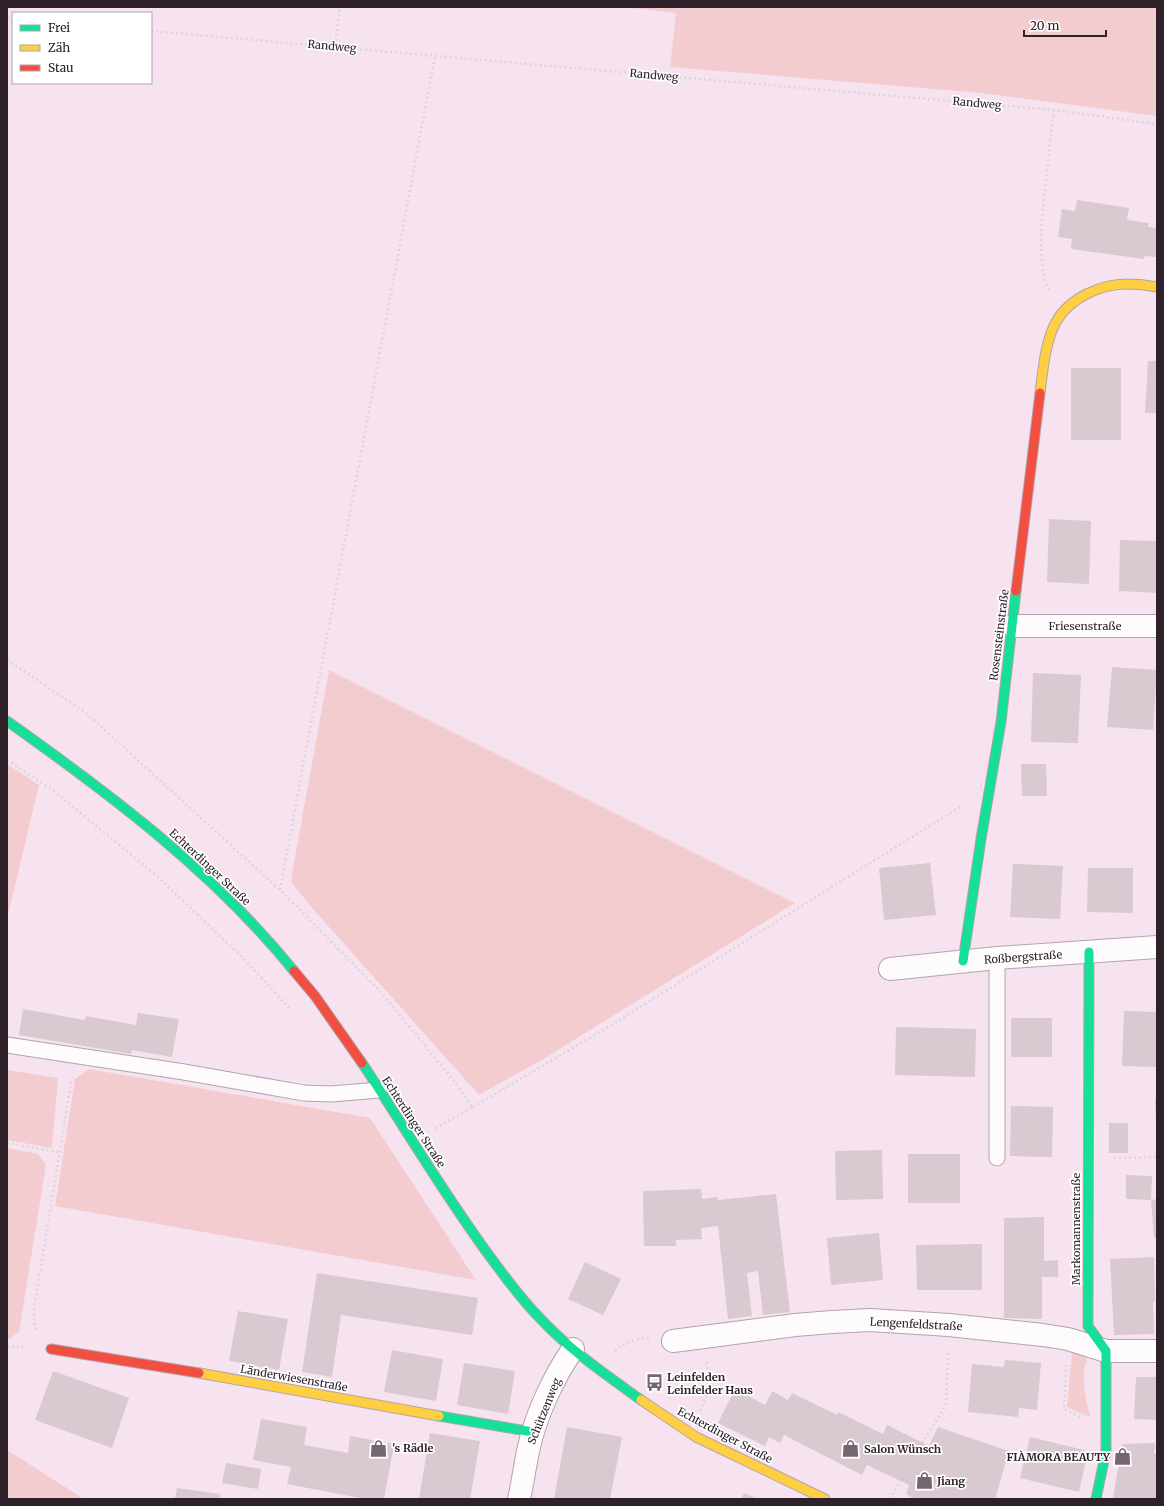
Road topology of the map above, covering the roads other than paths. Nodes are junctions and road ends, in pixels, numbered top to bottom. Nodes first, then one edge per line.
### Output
1 (1157, 287) edge
2 (1013, 626) junction
3 (1157, 626) edge
4 (7, 721) edge
5 (1157, 947) edge
6 (1089, 952) junction
7 (997, 958) junction
8 (963, 961) junction
9 (890, 969) dead end
10 (7, 1045) edge
11 (379, 1090) junction
12 (997, 1158) dead end
13 (673, 1341) road end
14 (51, 1349) road end
15 (573, 1349) junction
16 (1106, 1350) junction
17 (1157, 1351) edge
18 (533, 1432) junction
19 (519, 1499) edge
20 (825, 1499) edge
21 (1096, 1499) edge

1 - 2 street, Rosensteinstraße
2 - 3 street, Friesenstraße
2 - 8 street, Rosensteinstraße
4 - 11 street, Echterdinger Straße
5 - 6 street, Roßbergstraße
6 - 7 street, Roßbergstraße
6 - 16 street, Markomannenstraße
7 - 8 street, Roßbergstraße
7 - 12 lane
8 - 9 street, Roßbergstraße
10 - 11 lane
11 - 15 street, Echterdinger Straße
13 - 16 street, Lengenfeldstraße
14 - 18 street, Länderwiesenstraße
15 - 18 street, Schützenweg
15 - 20 street, Echterdinger Straße
16 - 17 street, Lengenfeldstraße
16 - 21 street
18 - 19 street, Schützenweg

